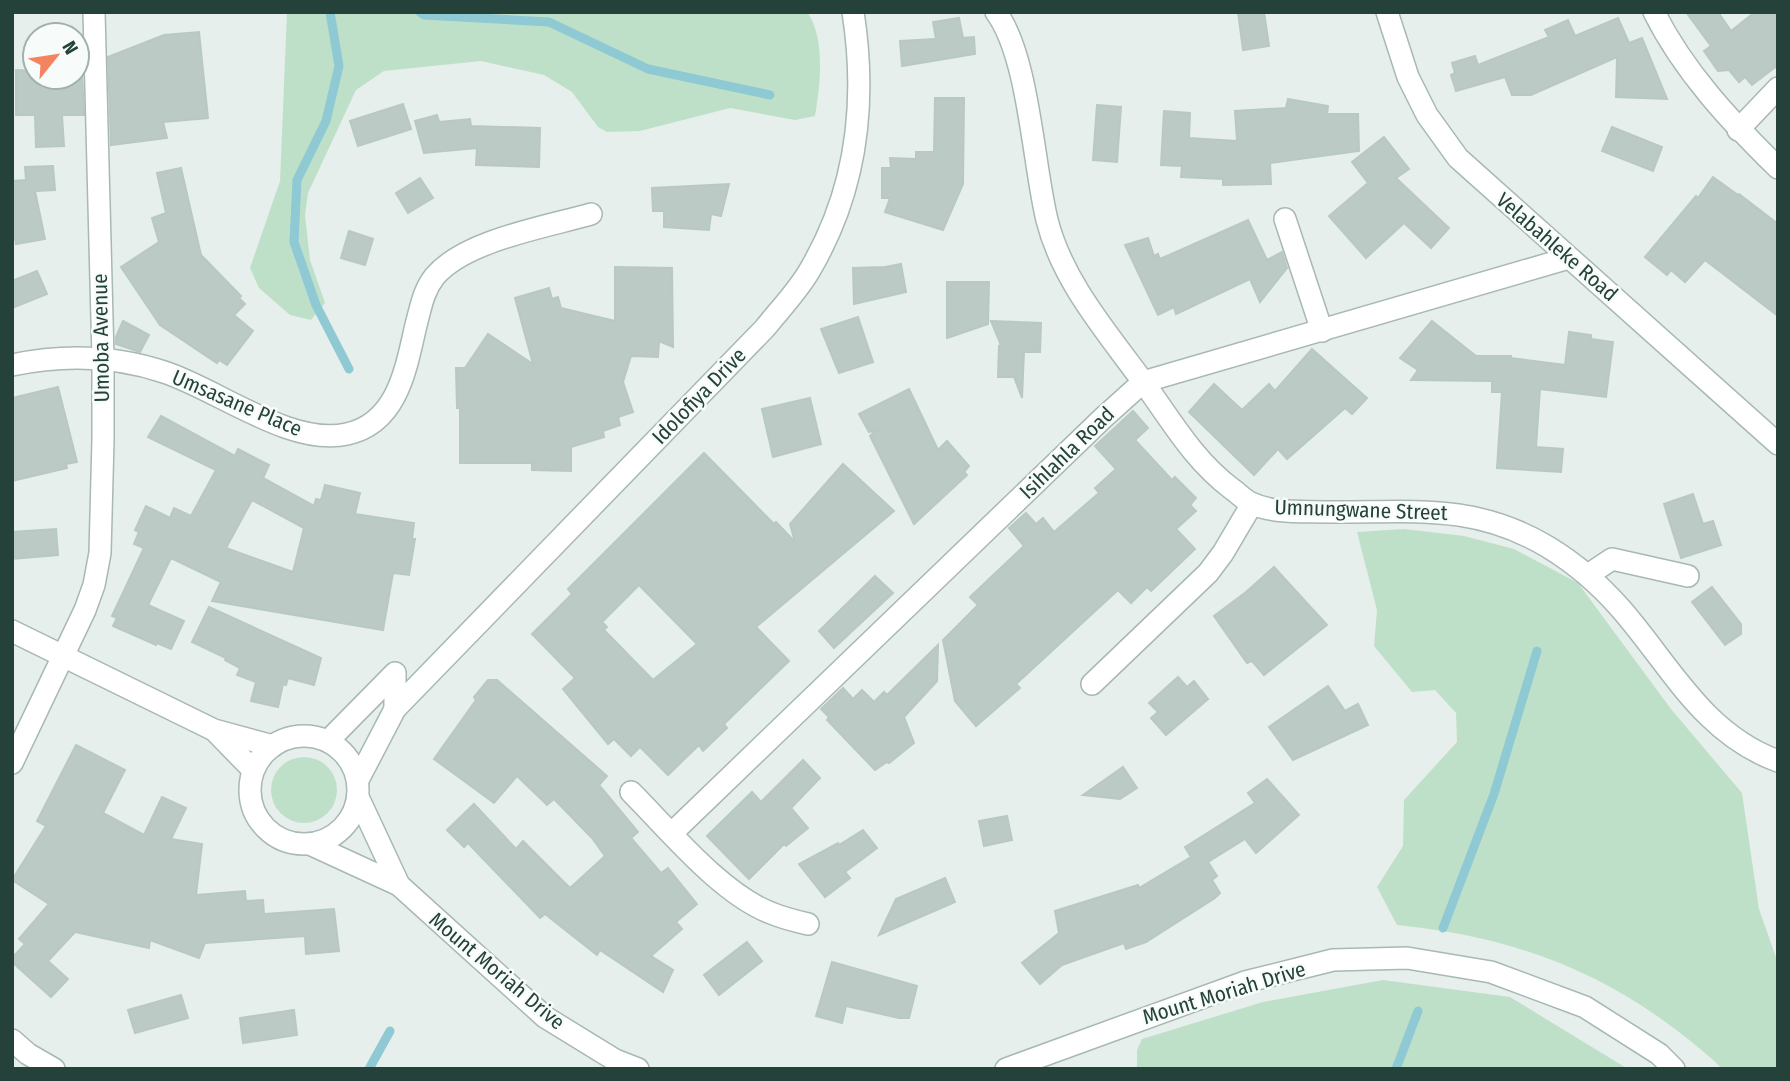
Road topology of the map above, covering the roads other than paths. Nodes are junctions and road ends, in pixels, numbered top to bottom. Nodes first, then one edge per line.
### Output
1 (94, 12) edge
2 (853, 12) edge
3 (996, 12) edge
4 (1387, 12) edge
5 (1654, 12) edge
6 (1778, 88) edge
7 (1738, 130) junction
8 (1778, 168) edge
9 (591, 214) dead end
10 (1285, 219) dead end
11 (1569, 258) junction
12 (1322, 331) junction
13 (103, 358) junction
14 (12, 365) edge
15 (1143, 382) junction
16 (1778, 444) edge
17 (1252, 504) junction
18 (1588, 575) junction
19 (1688, 576) dead end
20 (12, 631) edge
21 (64, 657) junction
22 (1092, 684) dead end
23 (395, 709) junction
24 (214, 730) junction
25 (328, 741) junction
26 (273, 746) junction
27 (1778, 761) edge
28 (12, 763) edge
29 (253, 770) junction
30 (358, 789) junction
31 (631, 792) dead end
32 (672, 833) junction
33 (312, 845) junction
34 (399, 885) junction
35 (808, 924) dead end
36 (12, 1040) edge
37 (54, 1069) edge
38 (638, 1069) edge
39 (1006, 1069) edge
40 (1674, 1069) edge

1 - 13 street, Umoba Avenue
2 - 23 street, Idolofiya Drive
3 - 15 street, Umnungwane Street
4 - 11 street, Velabahleke Road
5 - 7 street
6 - 7 street
7 - 8 street
9 - 13 street, Umsasane Place
10 - 12 street
11 - 12 street, Isihlahla Road
11 - 16 street, Velabahleke Road
12 - 15 street, Isihlahla Road
13 - 14 street, Umsasane Place
13 - 21 street, Umoba Avenue
15 - 17 street, Umnungwane Street
15 - 32 street, Isihlahla Road
17 - 18 street, Umnungwane Street
17 - 22 street
18 - 19 street
18 - 27 street, Umnungwane Street
20 - 21 street
21 - 24 street
21 - 28 street, Umoba Avenue
23 - 25 street, Idolofiya Drive
23 - 30 street, Idolofiya Drive
24 - 26 street
24 - 29 street
25 - 26 street
25 - 30 street, Mount Moriah Drive
26 - 29 street
29 - 33 street, Mount Moriah Drive
30 - 33 street
30 - 34 street, Mount Moriah Drive
31 - 32 street
32 - 35 street
33 - 34 street, Mount Moriah Drive
34 - 38 street, Mount Moriah Drive
36 - 37 street
39 - 40 street, Mount Moriah Drive

